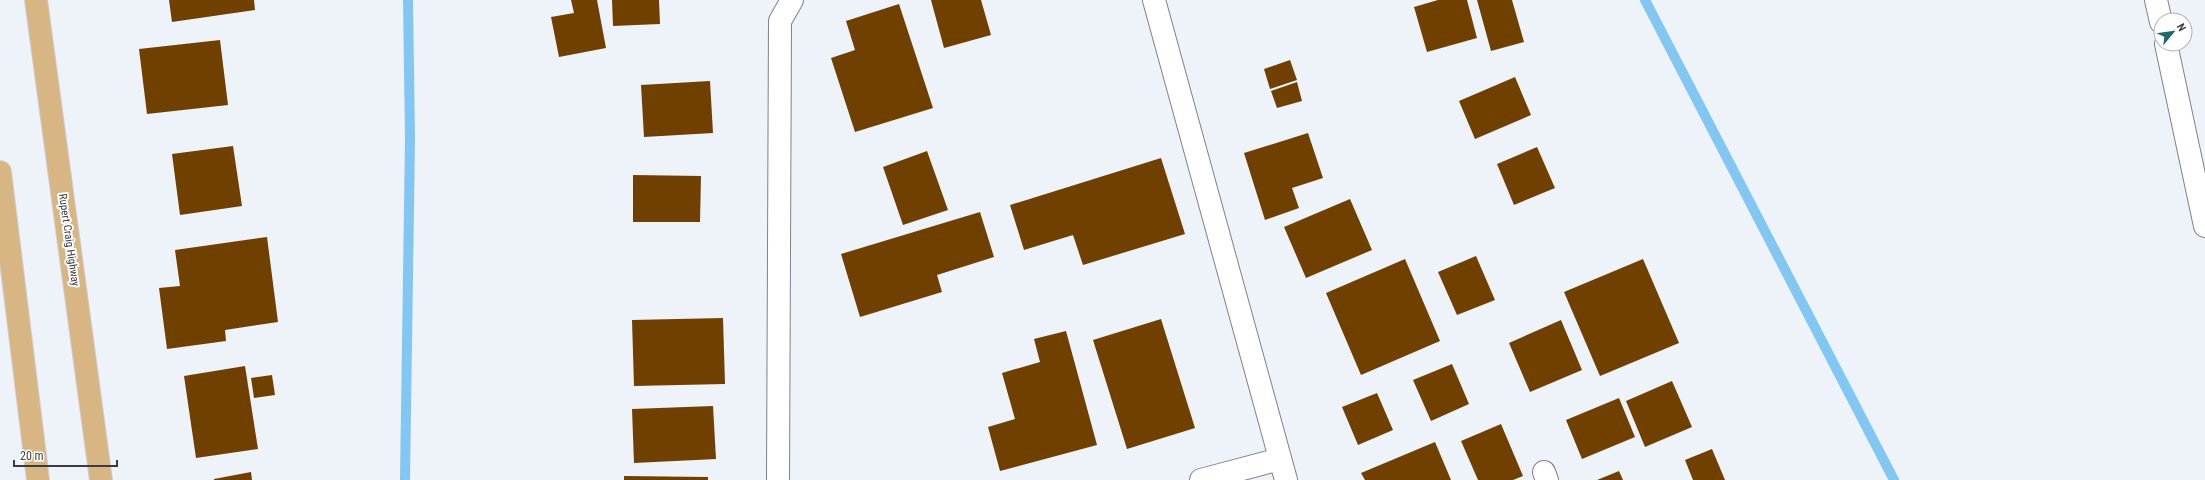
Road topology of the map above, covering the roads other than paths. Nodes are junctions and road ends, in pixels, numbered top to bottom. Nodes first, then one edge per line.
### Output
1 (36, 0) edge
2 (792, 0) edge
3 (1154, 0) edge
4 (2156, 0) edge
5 (2159, 12) edge
6 (2168, 52) edge
7 (0, 172) edge
8 (2205, 226) edge
9 (1280, 459) junction
10 (38, 480) edge
11 (101, 480) edge
12 (778, 480) edge
13 (1201, 480) edge
14 (1286, 480) edge

1 - 11 main road, Rupert Craig Highway
2 - 12 street
3 - 9 street
4 - 5 street
6 - 8 street
7 - 10 main road
9 - 13 street
9 - 14 street

